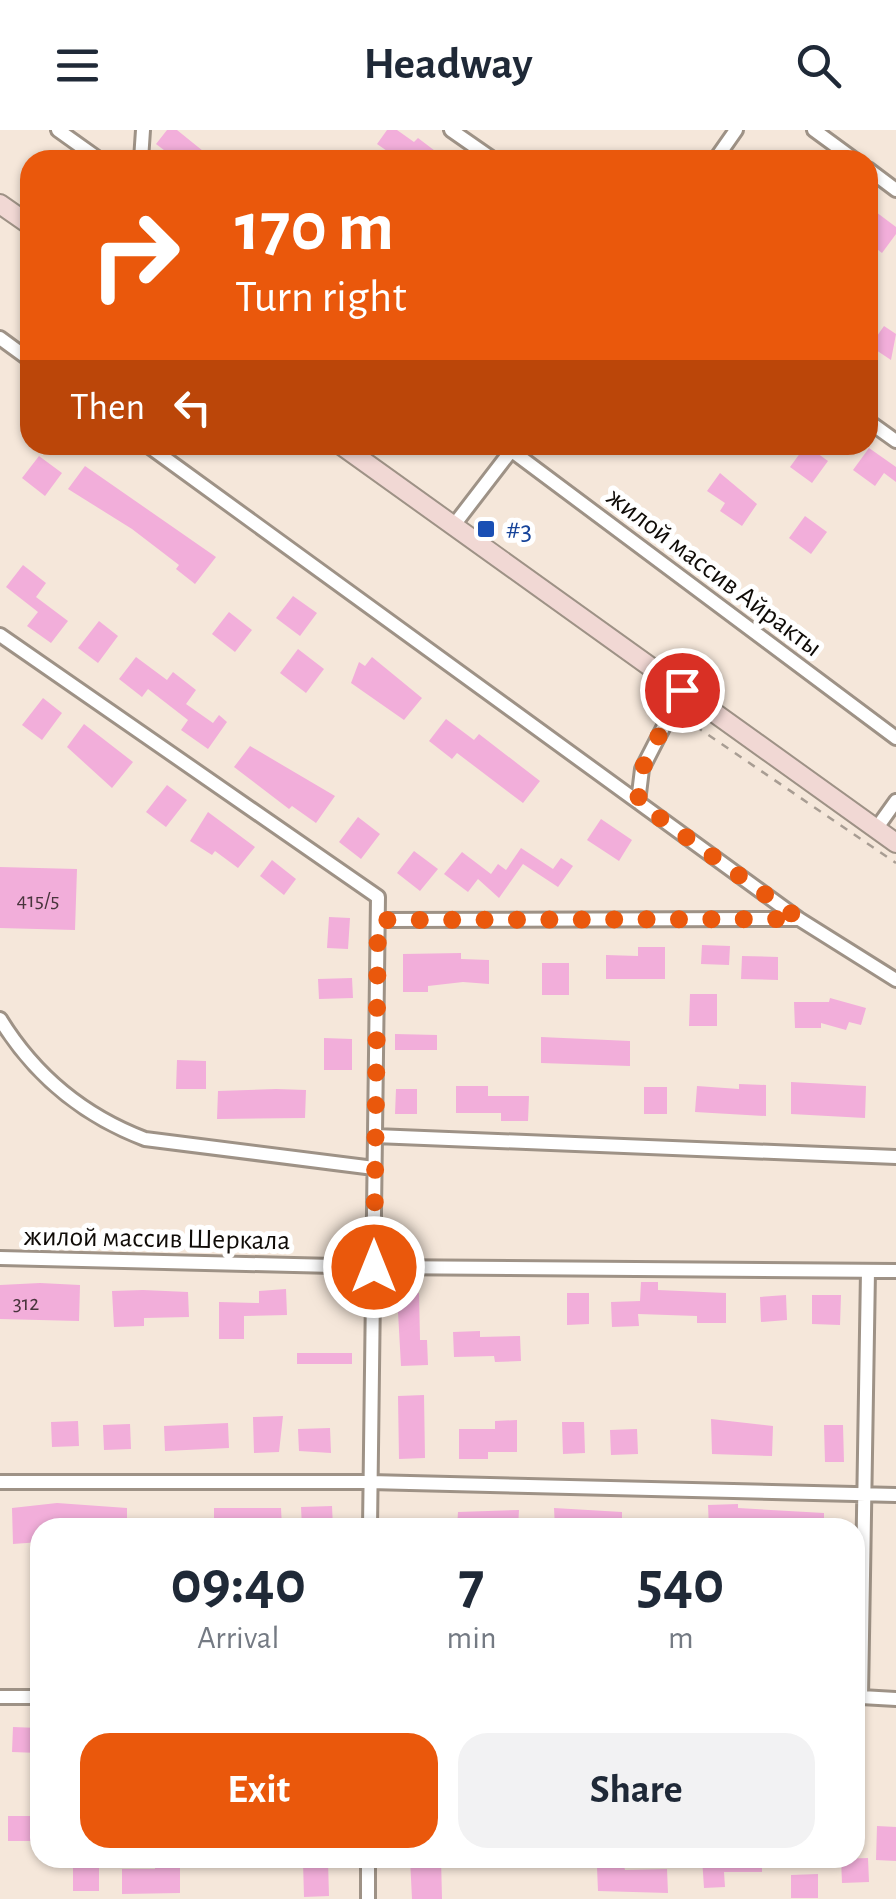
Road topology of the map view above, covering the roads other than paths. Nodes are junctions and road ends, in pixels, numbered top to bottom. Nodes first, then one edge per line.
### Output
1 (58, 130) edge
2 (451, 130) edge
3 (814, 130) edge
4 (86, 150) edge
5 (480, 150) edge
6 (841, 150) edge
7 (161, 455) edge
8 (355, 455) edge
9 (504, 455) edge
10 (521, 455) edge
11 (454, 525) junction
12 (0, 635) edge
13 (682, 690) junction
14 (896, 738) edge
15 (896, 801) edge
16 (638, 802) junction
17 (876, 829) junction
18 (896, 844) edge
19 (799, 919) junction
20 (378, 920) junction
21 (896, 980) edge
22 (0, 1018) edge
23 (375, 1136) junction
24 (896, 1157) edge
25 (374, 1168) junction
26 (0, 1258) edge
27 (374, 1267) junction
28 (868, 1271) junction
29 (896, 1271) edge
30 (0, 1482) edge
31 (370, 1482) junction
32 (866, 1495) junction
33 (896, 1495) edge
34 (370, 1518) edge
35 (865, 1520) edge
36 (0, 1697) edge
37 (865, 1697) edge
38 (30, 1698) edge
39 (896, 1699) edge
40 (368, 1868) edge
41 (368, 1899) edge

1 - 4 street
2 - 5 street
3 - 6 street
7 - 16 street
8 - 11 main road
9 - 11 street
10 - 14 street, жилой массив Айракты
11 - 13 main road
12 - 20 street
13 - 16 street
13 - 17 main road
15 - 17 street
16 - 19 street
17 - 18 main road
19 - 20 street
19 - 21 street
20 - 23 street
22 - 25 street
23 - 24 street
23 - 25 street
25 - 27 street
26 - 27 street, жилой массив Шеркала
27 - 28 street, жилой массив Шеркала
27 - 31 street
28 - 29 street, жилой массив Шеркала
28 - 32 street
30 - 31 street
31 - 32 street
31 - 34 street
32 - 33 street
32 - 35 street
36 - 38 street
37 - 39 street
40 - 41 street

